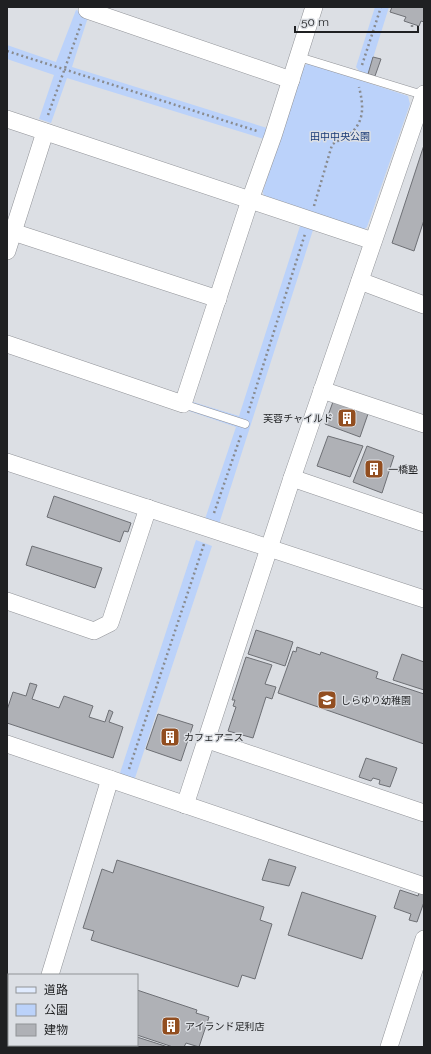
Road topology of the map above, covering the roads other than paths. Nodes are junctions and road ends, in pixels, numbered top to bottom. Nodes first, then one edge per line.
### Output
1 (314, 7) edge
2 (87, 8) edge
3 (299, 56) junction
4 (291, 80) junction
5 (424, 95) edge
6 (7, 119) edge
7 (46, 125) junction
8 (250, 200) junction
9 (13, 232) junction
10 (373, 242) junction
11 (7, 251) edge
12 (360, 281) junction
13 (218, 299) junction
14 (424, 305) edge
15 (7, 344) edge
16 (322, 390) junction
17 (184, 404) junction
18 (245, 424) road end
19 (424, 424) edge
20 (7, 462) edge
21 (292, 478) junction
22 (148, 508) junction
23 (424, 523) edge
24 (270, 549) junction
25 (424, 600) edge
26 (7, 601) edge
27 (208, 740) junction
28 (7, 744) edge
29 (110, 780) junction
30 (185, 805) junction
31 (424, 813) edge
32 (424, 886) edge
33 (424, 939) edge
34 (50, 974) edge
35 (389, 1047) edge

1 - 3 street
2 - 4 street
3 - 4 street
3 - 5 lane
4 - 8 street
5 - 10 street
6 - 7 street
7 - 8 street
7 - 9 street
8 - 10 street
8 - 13 street
9 - 11 street
9 - 13 street
10 - 12 street
12 - 14 street
12 - 16 street
13 - 17 street
15 - 17 street
16 - 19 street
16 - 21 street
17 - 18 lane
20 - 22 street
21 - 23 street
21 - 24 street
22 - 24 street
22 - 26 street
24 - 25 street
24 - 27 street
27 - 30 street
27 - 31 street
28 - 29 street
29 - 30 street
29 - 34 street
30 - 32 street
33 - 35 street

